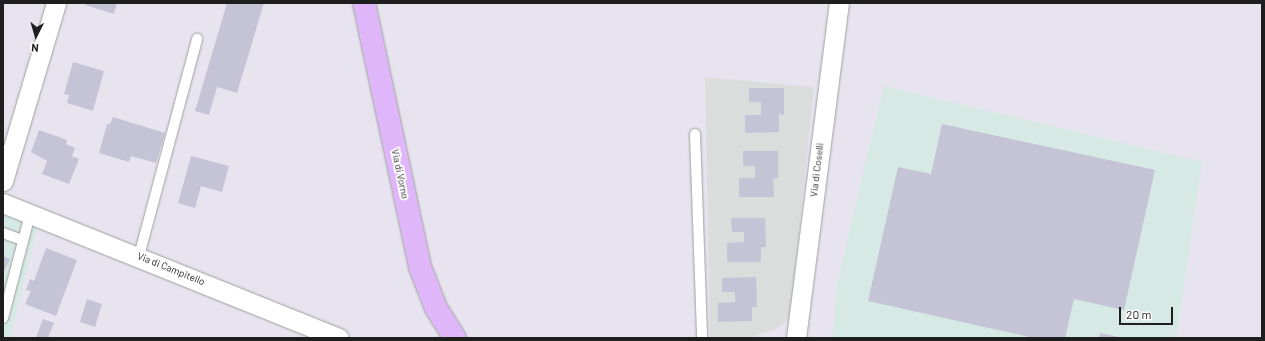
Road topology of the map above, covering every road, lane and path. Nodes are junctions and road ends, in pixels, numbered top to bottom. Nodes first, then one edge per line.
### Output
1 (56, 3) edge
2 (364, 3) edge
3 (839, 3) edge
4 (197, 39) dead end
5 (695, 134) dead end
6 (3, 181) edge
7 (3, 203) edge
8 (30, 214) junction
9 (3, 234) edge
10 (22, 240) junction
11 (139, 256) junction
12 (3, 318) edge
13 (339, 338) edge
14 (455, 338) edge
15 (702, 338) edge
16 (796, 338) edge

1 - 6 street
2 - 14 street, Via di Vorno
3 - 16 street, Via di Coselli
4 - 11 lane
5 - 15 lane
7 - 8 street, Via di Campitello
8 - 10 lane
8 - 11 street, Via di Campitello
9 - 10 lane
10 - 12 lane
11 - 13 street, Via di Campitello

